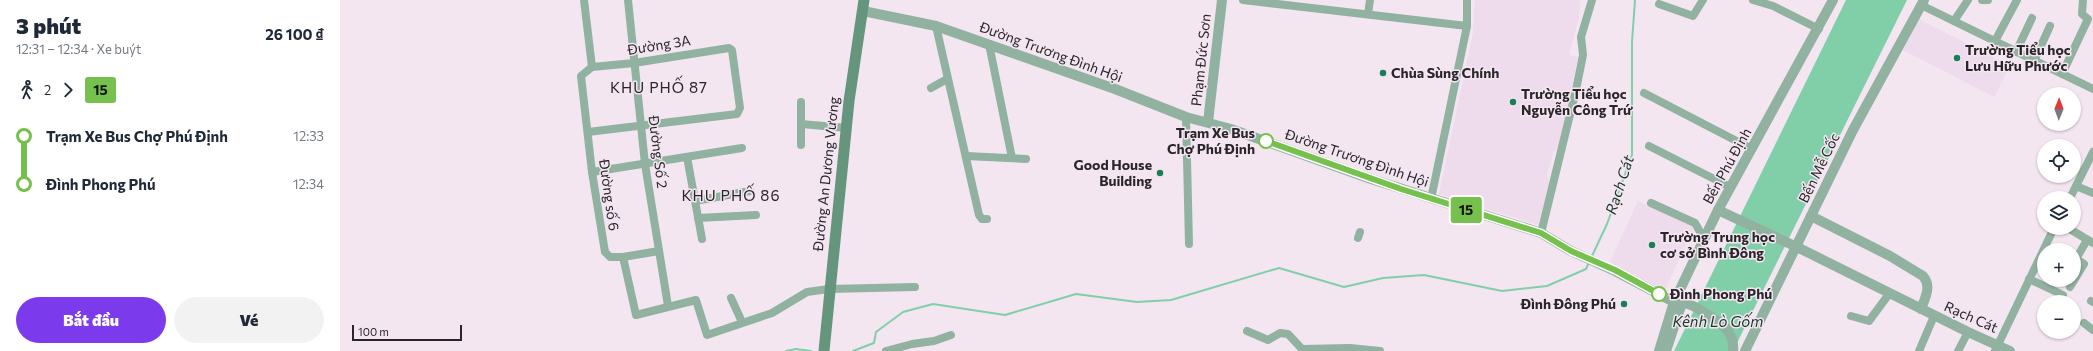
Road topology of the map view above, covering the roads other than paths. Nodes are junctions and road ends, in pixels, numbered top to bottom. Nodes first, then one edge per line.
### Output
1 (584, 0) edge
2 (628, 0) edge
3 (1222, 0) edge
4 (1243, 0) edge
5 (1370, 0) edge
6 (1467, 0) edge
7 (1592, 0) edge
8 (1703, 0) edge
9 (1753, 0) edge
10 (1834, 0) edge
11 (1968, 0) edge
12 (1982, 0) edge
13 (1988, 0) edge
14 (2017, 0) edge
15 (2083, 0) edge
16 (1284, 2) edge
17 (1773, 3) edge
18 (1922, 3) edge
19 (1659, 4) dead end
20 (864, 6) edge
21 (1368, 14) junction
22 (2032, 18) dead end
23 (1954, 21) junction
24 (936, 26) junction
25 (1467, 26) junction
26 (2050, 26) dead end
27 (1819, 29) junction
28 (1995, 41) junction
29 (989, 44) junction
30 (2016, 52) junction
31 (2034, 61) junction
32 (634, 63) junction
33 (592, 67) junction
34 (2062, 74) junction
35 (947, 79) junction
36 (931, 88) dead end
37 (2093, 90) edge
38 (1644, 94) dead end
39 (801, 102) dead end
40 (1186, 116) junction
41 (1208, 122) junction
42 (801, 124) junction
43 (641, 126) junction
44 (847, 128) junction
45 (588, 132) junction
46 (801, 145) dead end
47 (1649, 146) dead end
48 (742, 148) dead end
49 (1752, 150) junction
50 (2093, 152) edge
51 (966, 156) junction
52 (687, 157) junction
53 (1012, 158) junction
54 (1026, 159) dead end
55 (645, 164) junction
56 (592, 172) junction
57 (2076, 186) junction
58 (1730, 187) junction
59 (2074, 191) edge
60 (750, 192) dead end
61 (2093, 193) edge
62 (1431, 199) junction
63 (695, 201) junction
64 (1651, 203) dead end
65 (1718, 210) junction
66 (756, 215) dead end
67 (1811, 216) junction
68 (698, 218) junction
69 (987, 219) dead end
70 (1541, 233) junction
71 (2051, 235) edge
72 (2079, 235) edge
73 (702, 239) dead end
74 (1704, 239) junction
75 (2090, 242) edge
76 (1190, 244) dead end
77 (659, 251) junction
78 (2081, 253) edge
79 (623, 257) junction
80 (2029, 279) junction
81 (915, 287) dead end
82 (829, 289) junction
83 (1889, 294) junction
84 (2063, 295) dead end
85 (730, 298) dead end
86 (1674, 302) junction
87 (668, 306) junction
88 (1921, 309) junction
89 (1851, 316) dead end
90 (1934, 316) junction
91 (742, 322) junction
92 (2084, 323) dead end
93 (2093, 330) edge
94 (1247, 331) dead end
95 (1968, 332) junction
96 (951, 335) dead end
97 (824, 347) edge
98 (1996, 348) edge
99 (886, 351) edge
100 (1380, 351) edge
101 (1659, 351) edge
102 (1666, 351) edge
103 (1733, 351) edge
104 (1745, 351) edge
105 (1919, 351) edge
106 (1958, 351) edge
107 (2010, 351) edge

1 - 33 street
2 - 32 street, Đường Số 2
3 - 41 street, Phạm Đức Sơn
4 - 16 street
5 - 21 street
6 - 25 street
7 - 70 street
8 - 19 street
9 - 17 street
10 - 27 street, Bến Phú Định
11 - 23 street
12 - 13 street
14 - 28 street
15 - 34 street
16 - 21 street
17 - 27 street
18 - 23 street
18 - 67 street, Bến Mễ Cốc
20 - 24 street, Đường Trương Đình Hội
20 - 44 main road, Đường An Dương Vương
21 - 25 street
22 - 30 street
23 - 28 street
24 - 29 street, Đường Trương Đình Hội
24 - 35 street
25 - 62 street
26 - 31 street
27 - 49 street, Bến Phú Định
28 - 30 street
29 - 40 street, Đường Trương Đình Hội
29 - 53 street
30 - 31 street
31 - 34 street
32 - 33 street, Đường 3A
32 - 43 street, Đường Số 2
32 - 43 street, Đường 3A
33 - 45 street, Đường số 6
34 - 37 street
35 - 36 street
35 - 51 street
38 - 49 street
39 - 42 street
40 - 41 street, Đường Trương Đình Hội
40 - 76 street
41 - 62 street, Đường Trương Đình Hội
42 - 44 street
42 - 46 street
43 - 45 street
43 - 55 street, Đường Số 2
44 - 82 main road, Đường An Dương Vương
45 - 56 street, Đường số 6
47 - 58 street
48 - 52 street
49 - 58 street, Bến Phú Định
50 - 57 street
51 - 53 street
51 - 69 street
52 - 55 street
52 - 63 street
53 - 54 street
55 - 56 street
55 - 77 street, Đường Số 2
56 - 79 street, Đường số 6
57 - 59 street
57 - 61 street
58 - 65 street, Bến Phú Định
60 - 63 street
62 - 70 street, Đường Trương Đình Hội
63 - 68 street
64 - 74 street
65 - 74 street, Bến Phú Định
65 - 83 street, Rạch Cát, bridge
66 - 68 street
67 - 88 street, Rạch Cát
67 - 104 street, Bến Mễ Cốc
68 - 73 street
70 - 86 street, Đường Trương Đình Hội
71 - 80 street
72 - 75 street
74 - 86 street, Bến Phú Định
75 - 78 street
77 - 79 street
77 - 87 street, Đường Số 2
79 - 87 street
80 - 84 street
80 - 98 street
81 - 82 street
82 - 91 street
82 - 97 main road, Đường An Dương Vương
83 - 88 street, Rạch Cát
83 - 89 street
85 - 91 street
86 - 101 street, Bến Phú Định
87 - 91 street
88 - 90 street, Rạch Cát
90 - 95 street, Rạch Cát
90 - 105 street
92 - 93 street
94 - 100 street
95 - 98 street, Rạch Cát
95 - 106 street
96 - 99 street
98 - 107 street, Rạch Cát
102 - 103 street

